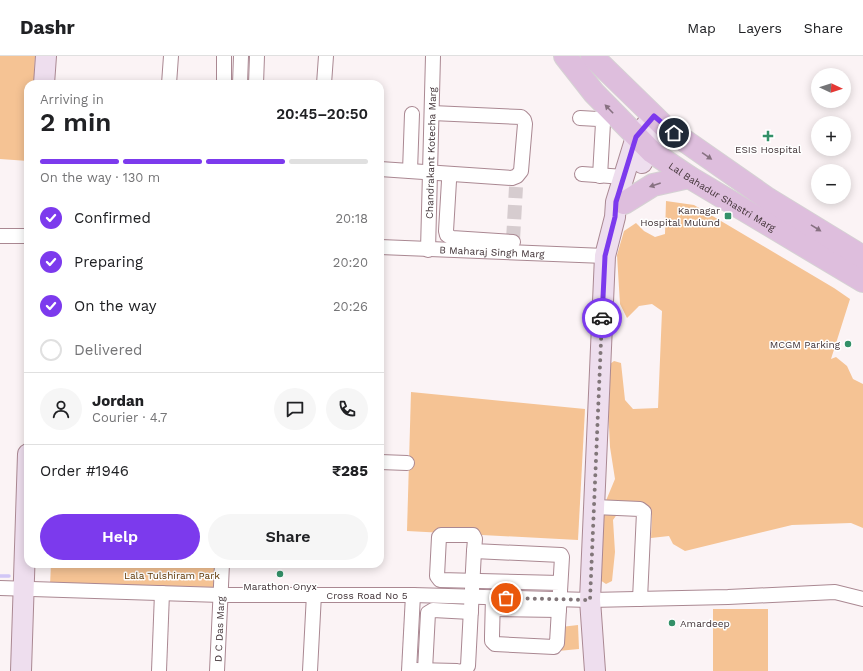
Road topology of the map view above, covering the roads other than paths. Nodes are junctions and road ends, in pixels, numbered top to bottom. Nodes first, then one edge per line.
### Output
1 (46, 56) edge
2 (171, 56) edge
3 (224, 56) edge
4 (241, 56) edge
5 (257, 56) edge
6 (326, 56) edge
7 (425, 56) edge
8 (433, 56) edge
9 (565, 56) edge
10 (592, 56) edge
11 (426, 79) junction
12 (44, 80) edge
13 (169, 80) edge
14 (224, 80) edge
15 (240, 80) edge
16 (256, 80) edge
17 (324, 80) edge
18 (432, 113) junction
19 (412, 114) dead end
20 (580, 118) dead end
21 (660, 122) junction
22 (642, 143) junction
23 (384, 169) edge
24 (410, 171) junction
25 (582, 174) dead end
26 (430, 176) junction
27 (600, 176) junction
28 (624, 177) junction
29 (689, 177) junction
30 (449, 181) junction
31 (516, 187) dead end
32 (620, 210) junction
33 (0, 236) edge
34 (24, 236) edge
35 (512, 245) junction
36 (384, 247) edge
37 (428, 250) junction
38 (605, 256) junction
39 (863, 257) edge
40 (863, 281) edge
41 (384, 462) edge
42 (407, 463) dead end
43 (595, 507) junction
44 (474, 551) junction
45 (25, 568) edge
46 (222, 568) edge
47 (472, 581) junction
48 (560, 583) junction
49 (0, 588) edge
50 (24, 589) junction
51 (162, 593) junction
52 (314, 594) junction
53 (413, 594) junction
54 (220, 595) junction
55 (471, 596) junction
56 (640, 599) junction
57 (863, 599) edge
58 (590, 600) junction
59 (493, 603) junction
60 (559, 605) junction
61 (471, 612) junction
62 (409, 670) edge
63 (425, 670) junction
64 (21, 671) edge
65 (159, 671) edge
66 (217, 671) edge
67 (310, 671) edge
68 (457, 671) edge
69 (464, 671) edge
70 (595, 671) edge

1 - 12 main road
2 - 13 street
3 - 14 street
4 - 15 street
5 - 16 street
6 - 17 street
7 - 11 street
8 - 11 street, Chandrakant Kotecha Marg
22 -> 9 main road, Lal Bahadur Shastri Marg
10 - 21 main road
11 - 18 street, Chandrakant Kotecha Marg
18 - 26 street, Chandrakant Kotecha Marg
18 - 26 street
19 - 24 street
20 - 27 street
21 - 22 main road
21 -> 39 main road
22 - 28 main road
22 - 29 main road, Lal Bahadur Shastri Marg
22 - 32 main road
23 - 24 street
24 - 26 street
25 - 27 street
26 - 30 street
26 - 37 street, Chandrakant Kotecha Marg
27 - 28 street
28 - 32 main road
29 -> 32 main road
29 - 40 main road, Lal Bahadur Shastri Marg
30 - 31 street
30 - 35 street
32 - 38 main road
33 - 34 street
35 - 37 street, B Maharaj Singh Marg
35 - 38 street, B Maharaj Singh Marg
36 - 37 street, B Maharaj Singh Marg
38 - 43 main road
41 - 42 street
43 - 56 street
43 - 58 main road
44 - 47 street
44 - 47 street
44 - 48 street
45 - 50 main road
46 - 54 street, D C Das Marg
47 - 48 street
47 - 55 street
48 - 60 street
49 - 50 street, Cross Road No 5
50 - 51 street, Cross Road No 5
50 - 64 main road
51 - 54 street, Cross Road No 5
51 - 65 street
52 - 53 street, Cross Road No 5
52 - 54 street, Cross Road No 5
52 - 67 street
53 - 55 street, Cross Road No 5
53 - 62 street
54 - 66 street, D C Das Marg
55 - 59 street, Cross Road No 5
55 - 61 street
56 - 57 street, Cross Road No 5
56 - 58 street, Cross Road No 5
58 - 60 street, Cross Road No 5
58 - 70 main road
59 - 60 street, Cross Road No 5
59 - 60 street
61 - 63 street
61 - 69 street
62 - 63 street
63 - 68 street

